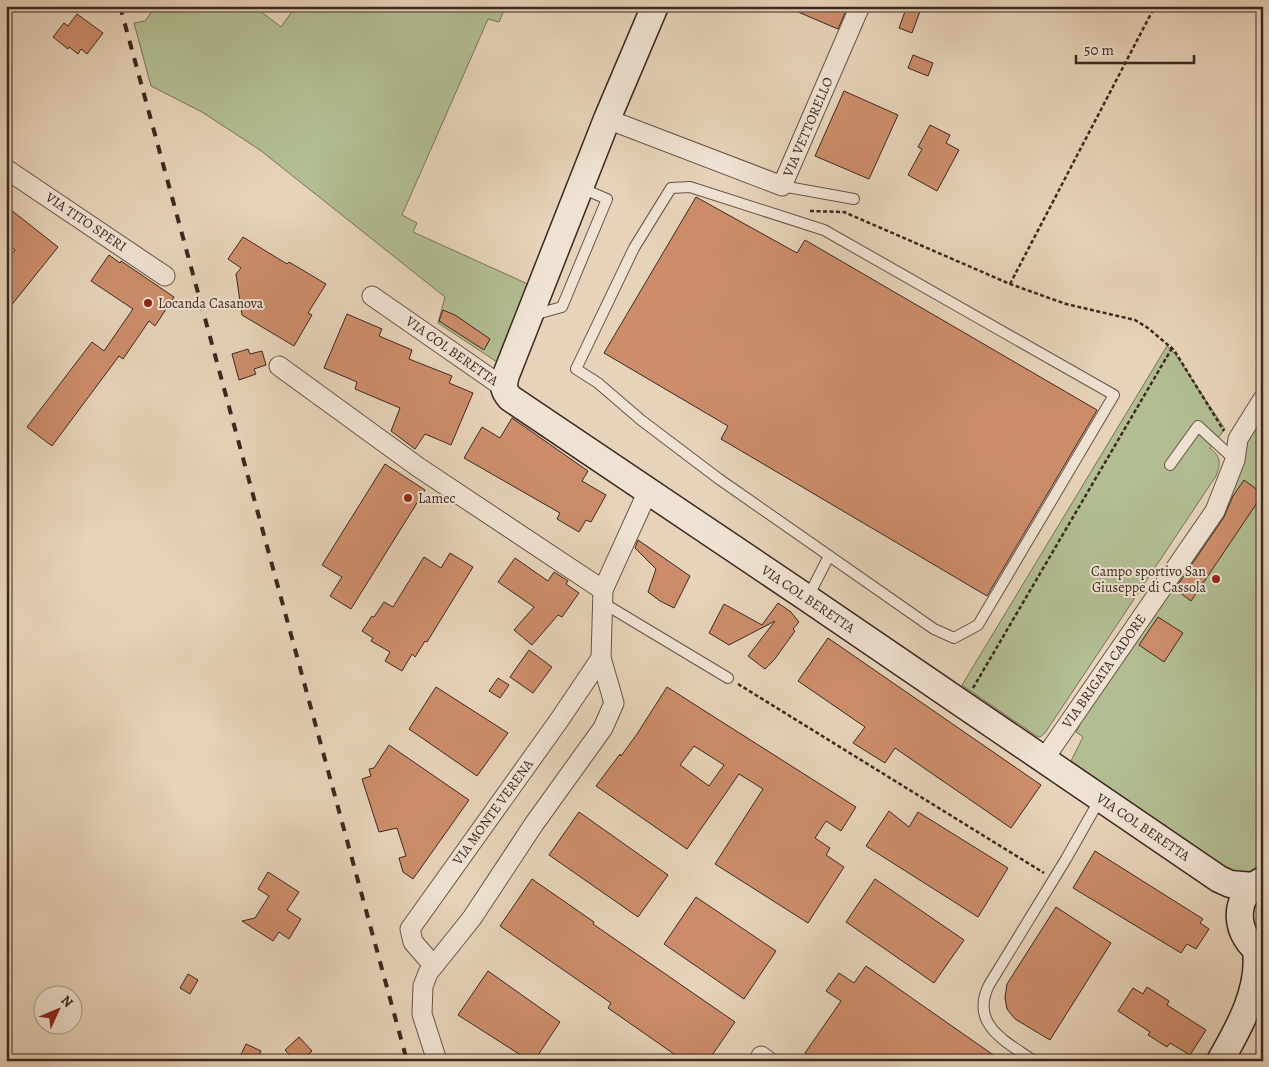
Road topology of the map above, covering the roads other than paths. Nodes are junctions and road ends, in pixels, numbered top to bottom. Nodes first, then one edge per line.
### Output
1 (655, 6) edge
2 (860, 6) edge
3 (607, 119) junction
4 (6, 169) edge
5 (782, 186) junction
6 (854, 199) dead end
7 (166, 276) dead end
8 (372, 296) dead end
9 (279, 366) dead end
10 (503, 387) junction
11 (1263, 399) edge
12 (1236, 455) junction
13 (1170, 465) dead end
14 (648, 491) junction
15 (829, 556) junction
16 (603, 596) junction
17 (807, 598) junction
18 (600, 658) junction
19 (728, 678) road end
20 (1044, 759) junction
21 (1100, 798) junction
22 (1219, 880) junction
23 (1258, 883) edge
24 (1240, 909) junction
25 (1259, 952) edge
26 (433, 965) junction
27 (1258, 984) edge
28 (437, 1061) edge
29 (1034, 1061) edge
30 (1220, 1061) edge

1 - 3 street
2 - 5 street, VIA VETTORELLO
3 - 5 street, VIA VETTORELLO
3 - 10 street
4 - 7 street, VIA TITO SPERI
5 - 6 lane
8 - 10 street, VIA COL BERETTA
9 - 16 street
10 - 14 street, VIA COL BERETTA
11 - 12 street, VIA BRIGATA CADORE
12 - 13 lane
12 - 20 street, VIA BRIGATA CADORE
14 - 16 street
14 - 17 street, VIA COL BERETTA
15 - 15 lane
15 - 17 lane
16 - 18 street
16 - 19 lane
17 - 20 street, VIA COL BERETTA
18 - 26 street
18 - 26 street, VIA MONTE VERENA
20 - 21 street, VIA COL BERETTA
21 - 22 street, VIA COL BERETTA
21 - 29 lane
22 - 23 street, VIA COL BERETTA
22 - 24 street
23 - 24 street
24 - 25 street
25 - 27 street
26 - 28 street
27 - 30 street

